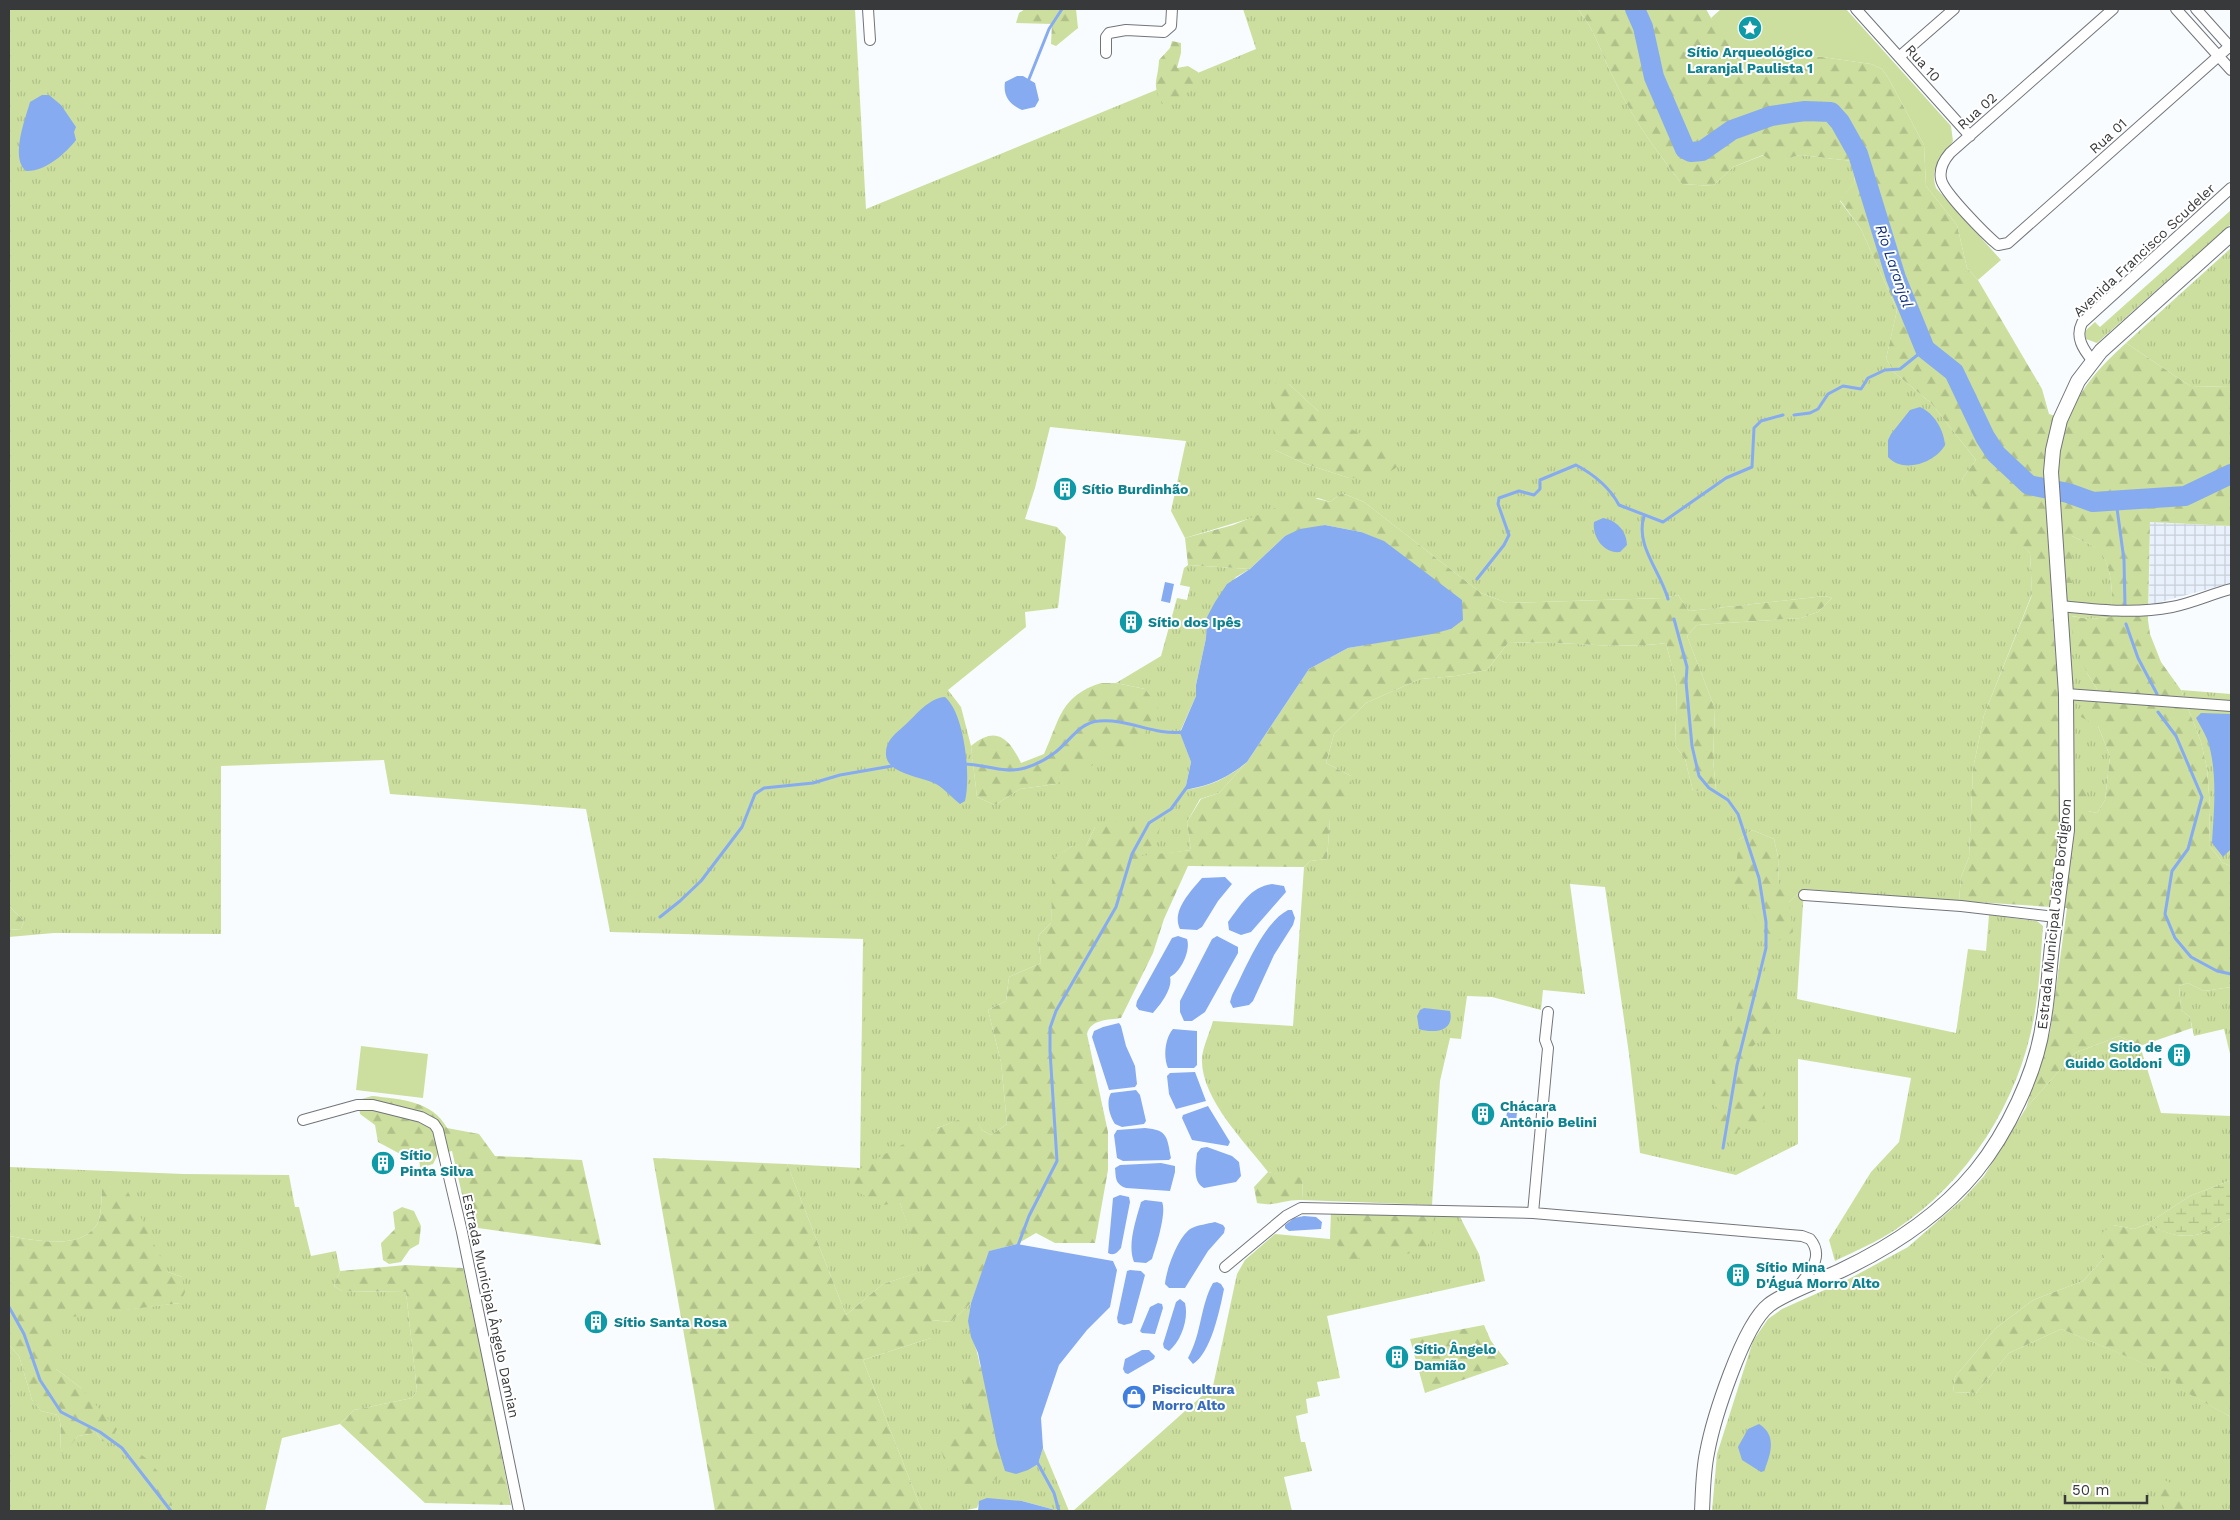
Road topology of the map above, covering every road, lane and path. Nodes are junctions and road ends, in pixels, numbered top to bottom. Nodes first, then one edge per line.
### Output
1 (868, 9) edge
2 (1172, 9) edge
3 (1856, 9) edge
4 (1954, 9) edge
5 (2113, 9) edge
6 (2176, 9) edge
7 (2196, 9) edge
8 (870, 40) dead end
9 (2231, 46) edge
10 (1106, 53) dead end
11 (2219, 56) junction
12 (1899, 57) junction
13 (2231, 70) edge
14 (1970, 136) junction
15 (2231, 188) edge
16 (2231, 234) edge
17 (2003, 245) joint
18 (2092, 360) junction
19 (2231, 589) edge
20 (2061, 606) junction
21 (2066, 694) junction
22 (2231, 706) edge
23 (1804, 894) dead end
24 (2056, 917) junction
25 (1548, 1012) dead end
26 (303, 1120) dead end
27 (1533, 1213) junction
28 (1225, 1267) dead end
29 (1794, 1293) junction
30 (519, 1511) edge
31 (1702, 1511) edge

1 - 8 street
2 - 10 street
3 - 12 street, Rua 10
4 - 12 street
5 - 14 street, Rua 02
6 - 11 street
7 - 9 street
9 - 11 street, Rua 01
11 - 13 street
11 - 17 street, Rua 01
12 - 14 street, Rua 10
14 - 17 street, Rua 02
15 - 18 street, Avenida Francisco Scudeler
16 - 18 main road, Estrada Municipal João Bordignon
18 - 20 main road, Estrada Municipal João Bordignon
19 - 20 street
20 - 21 main road, Estrada Municipal João Bordignon
21 - 22 street
21 - 24 main road, Estrada Municipal João Bordignon
23 - 24 street
24 - 29 main road, Estrada Municipal João Bordignon
25 - 27 street
26 - 30 street, Estrada Municipal Ângelo Damian
27 - 28 street
27 - 29 street
29 - 31 main road, Estrada Municipal João Bordignon

